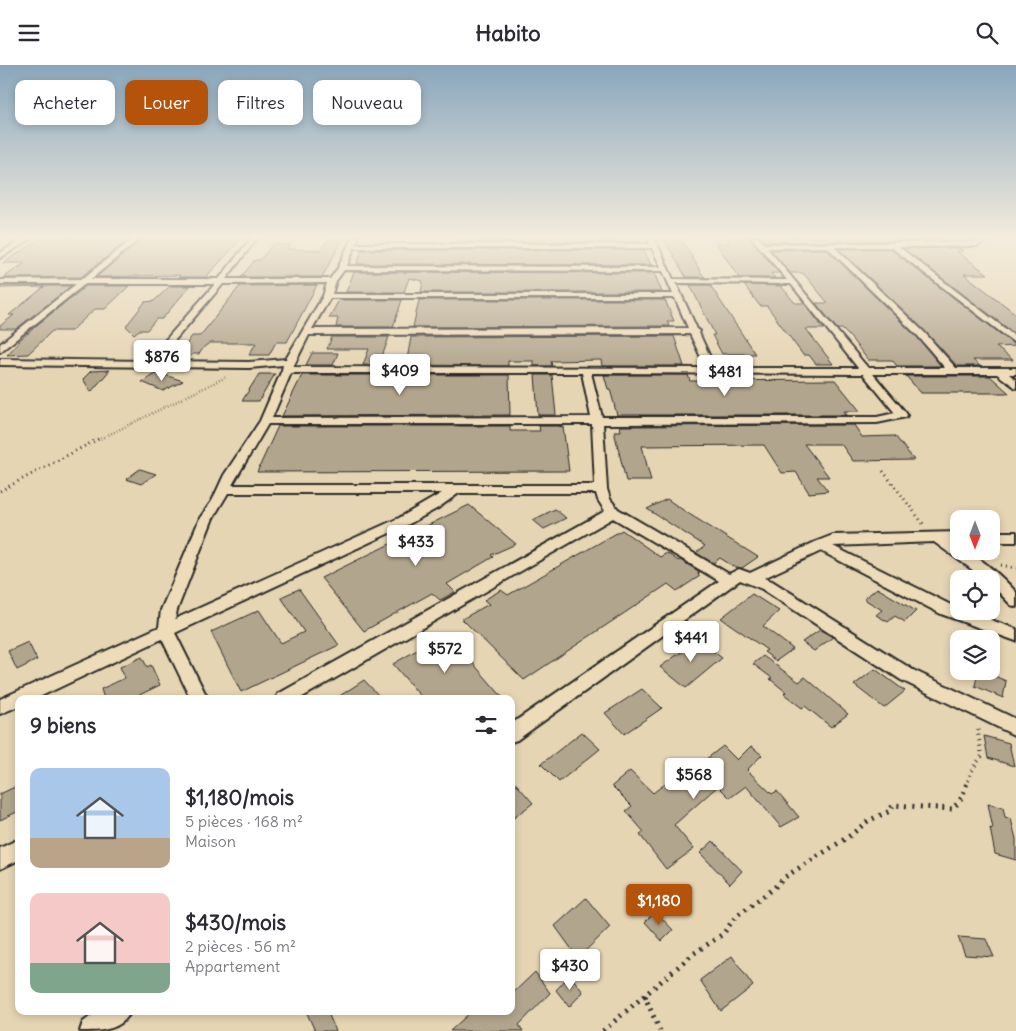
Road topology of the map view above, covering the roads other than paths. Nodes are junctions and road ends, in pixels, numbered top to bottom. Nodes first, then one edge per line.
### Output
1 (84, 282) edge
2 (220, 282) edge
3 (332, 282) edge
4 (673, 282) edge
5 (793, 282) edge
6 (867, 282) edge
7 (940, 282) edge
8 (327, 296) junction
9 (679, 296) junction
10 (696, 331) junction
11 (305, 332) junction
12 (1016, 341) edge
13 (0, 349) edge
14 (0, 362) edge
15 (150, 363) junction
16 (288, 366) junction
17 (586, 371) junction
18 (712, 371) junction
19 (864, 371) junction
20 (953, 371) junction
21 (1016, 371) edge
22 (1001, 372) junction
23 (1016, 385) edge
24 (265, 421) junction
25 (597, 421) junction
26 (225, 489) junction
27 (456, 489) junction
28 (601, 489) junction
29 (613, 512) junction
30 (937, 537) junction
31 (950, 537) edge
32 (1000, 537) edge
33 (1016, 537) edge
34 (820, 545) junction
35 (752, 578) junction
36 (729, 580) junction
37 (1016, 601) edge
38 (166, 631) junction
39 (1016, 635) edge
40 (26, 695) edge
41 (198, 695) edge
42 (291, 695) edge
43 (15, 700) edge
44 (0, 707) edge
45 (1016, 728) edge
46 (515, 731) edge
47 (15, 851) edge
48 (0, 859) edge
49 (114, 1015) edge
50 (92, 1031) edge

1 - 13 street
2 - 15 street
3 - 8 street
4 - 9 street
5 - 19 street
6 - 20 street
7 - 12 street
8 - 9 street
8 - 11 street
9 - 10 street
10 - 11 street
10 - 18 street
11 - 16 street
14 - 15 street
15 - 16 street
16 - 17 street
16 - 24 street
17 - 18 street
17 - 25 street
18 - 19 street
19 - 20 street
19 - 25 street
20 - 22 street
21 - 22 street
22 - 23 street
24 - 25 street
24 - 26 street
25 - 28 street
26 - 27 street
26 - 38 street
27 - 28 street
27 - 38 street
28 - 29 street
29 - 36 street
29 - 42 street
30 - 31 street
30 - 34 street
30 - 37 street
32 - 33 street
34 - 35 street
34 - 39 street
35 - 36 street
35 - 45 street
36 - 46 street
38 - 40 street
38 - 41 street
43 - 44 street
47 - 48 street
49 - 50 street

